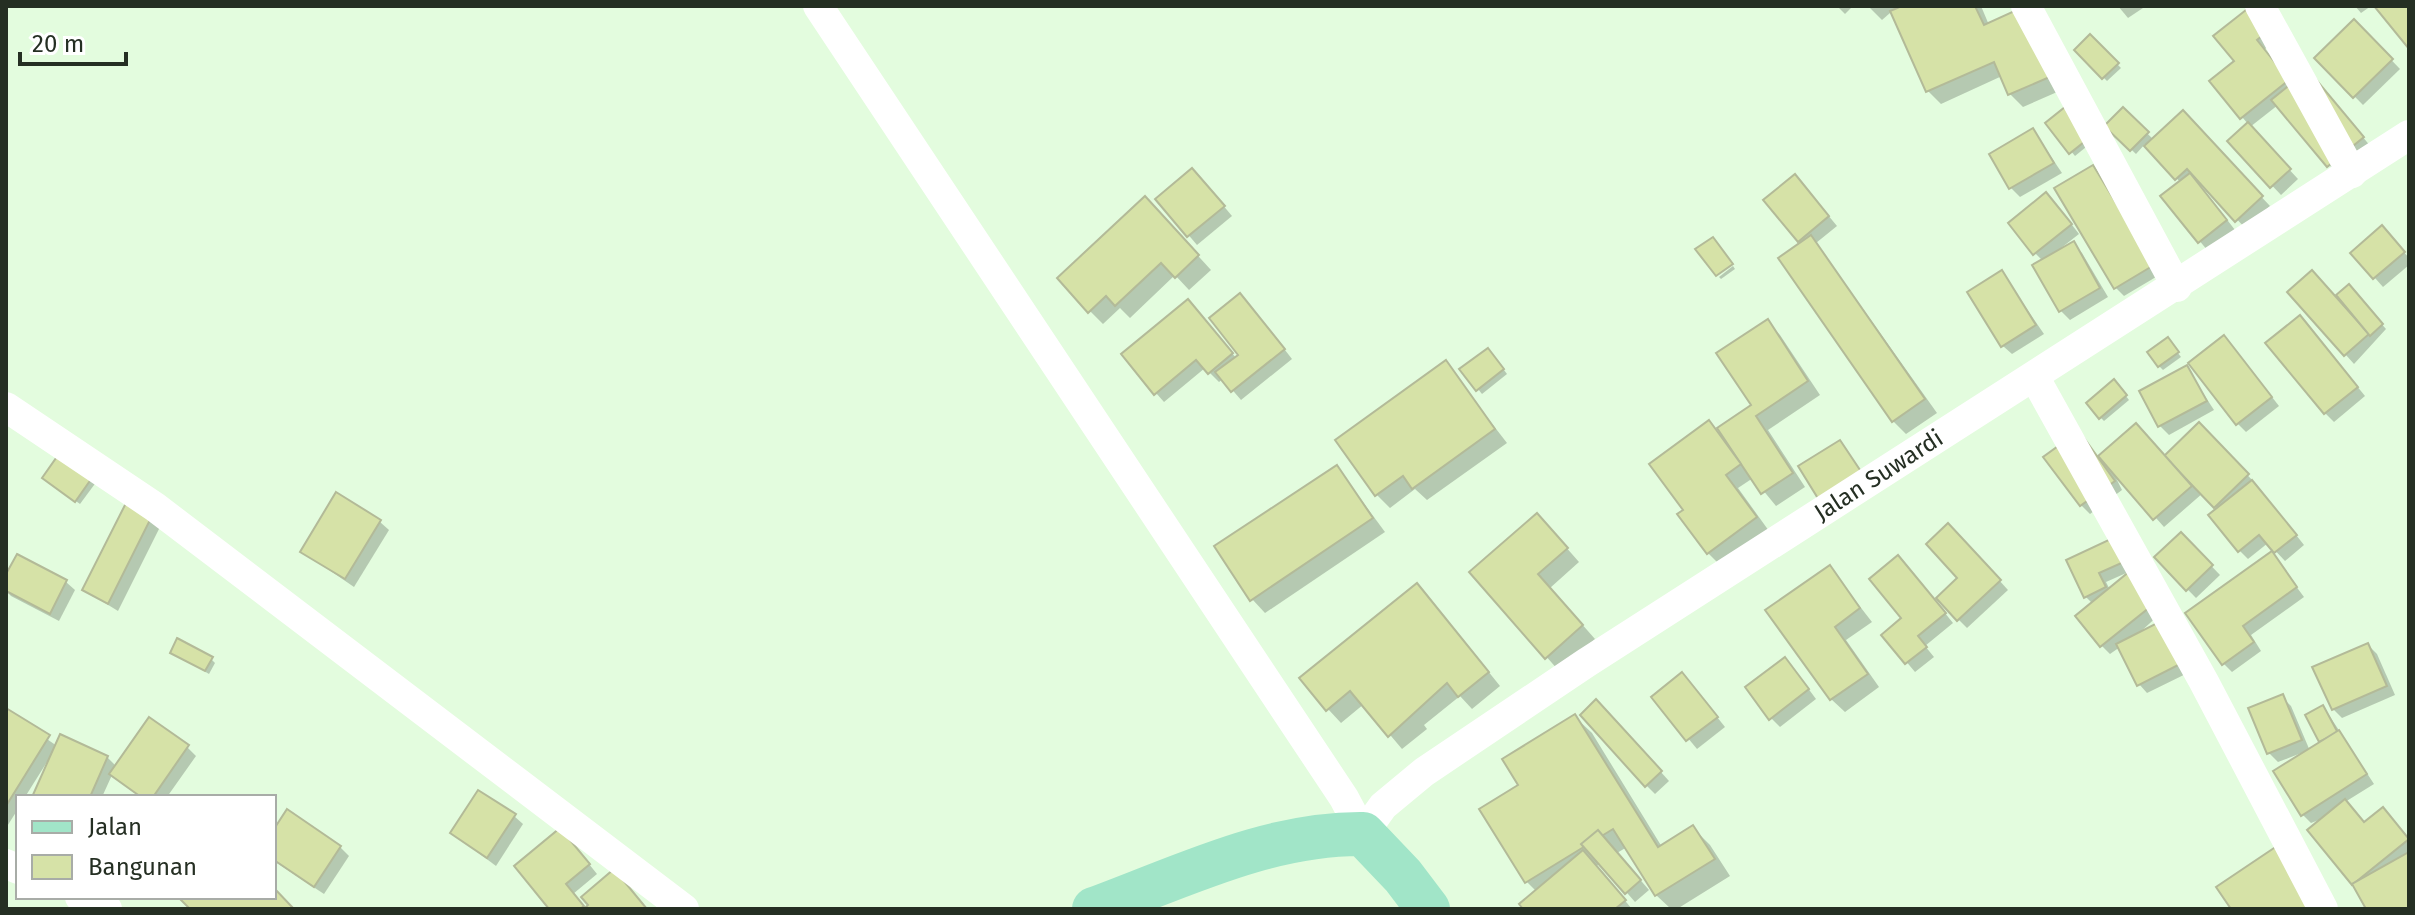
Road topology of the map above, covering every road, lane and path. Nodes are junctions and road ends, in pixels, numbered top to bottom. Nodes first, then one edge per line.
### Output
1 (818, 6) edge
2 (2026, 6) edge
3 (2260, 6) edge
4 (2409, 135) edge
5 (2352, 173) junction
6 (2177, 287) junction
7 (2035, 378) junction
8 (6, 407) edge
9 (1363, 834) junction
10 (84, 899) edge
11 (107, 909) edge
12 (684, 909) edge
13 (1094, 909) edge
14 (1428, 909) edge
15 (2323, 909) edge

1 - 9 street
2 - 6 street
3 - 5 street
4 - 5 street, Jalan Suwardi
5 - 6 street, Jalan Suwardi
6 - 7 street, Jalan Suwardi
7 - 9 street, Jalan Suwardi
7 - 15 street
8 - 12 street
9 - 13 main road
9 - 14 main road
10 - 11 street

